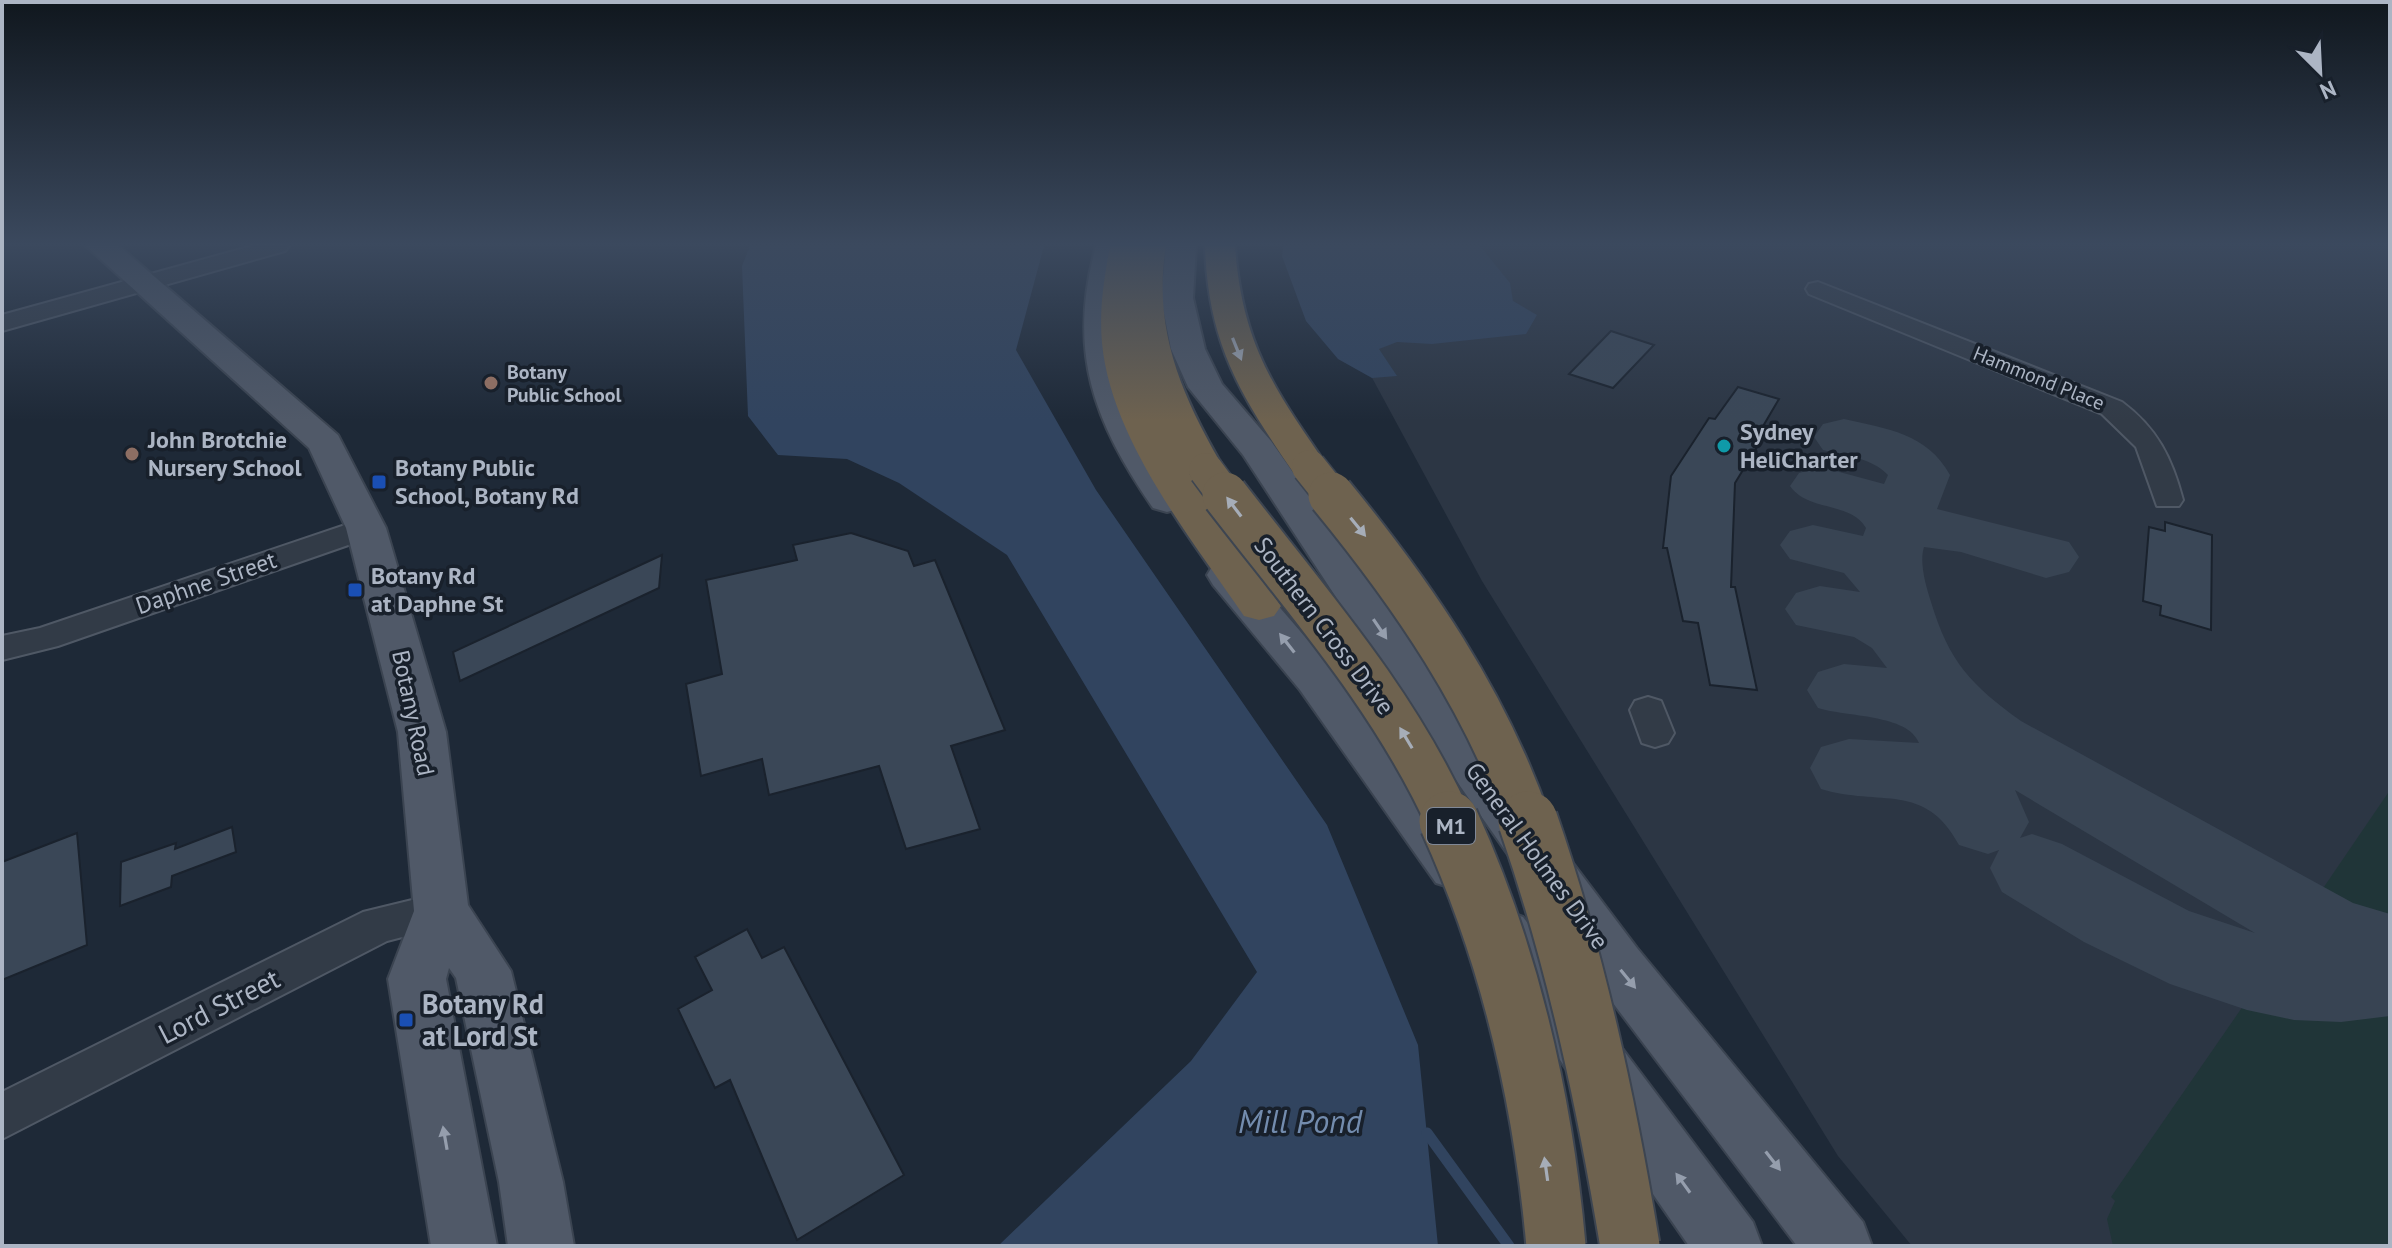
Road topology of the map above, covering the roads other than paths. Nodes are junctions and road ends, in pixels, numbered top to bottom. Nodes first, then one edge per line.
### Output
1 (69, 304) edge
2 (168, 304) edge
3 (1099, 304) edge
4 (1114, 304) edge
5 (1146, 304) edge
6 (1178, 304) edge
7 (1197, 304) edge
8 (1223, 304) edge
9 (1856, 304) edge
10 (2, 323) edge
11 (1258, 449) junction
12 (2168, 500) dead end
13 (366, 528) junction
14 (1259, 606) junction
15 (46, 638) junction
16 (2, 648) edge
17 (2, 663) edge
18 (441, 911) junction
19 (2, 1116) edge
20 (464, 1246) edge
21 (541, 1246) edge
22 (1556, 1246) edge
23 (1630, 1246) edge
24 (1729, 1246) edge
25 (1839, 1246) edge

1 - 10 street
2 - 13 main road, Botany Road
3 - 14 main road
4 - 14 highway, M1
22 -> 5 highway, Southern Cross Drive / M1, bridge
6 - 11 main road, General Holmes Drive
7 - 11 highway
8 -> 23 highway, bridge
9 - 12 street, Hammond Place
11 -> 25 main road, General Holmes Drive
13 - 15 street, Daphne Street
13 - 18 main road, Botany Road
24 -> 14 main road, M1
15 - 16 street, Daphne Street
15 - 17 street, Daphne Street
18 - 19 street, Lord Street
20 -> 18 main road, Botany Road
18 - 21 main road, Botany Road

